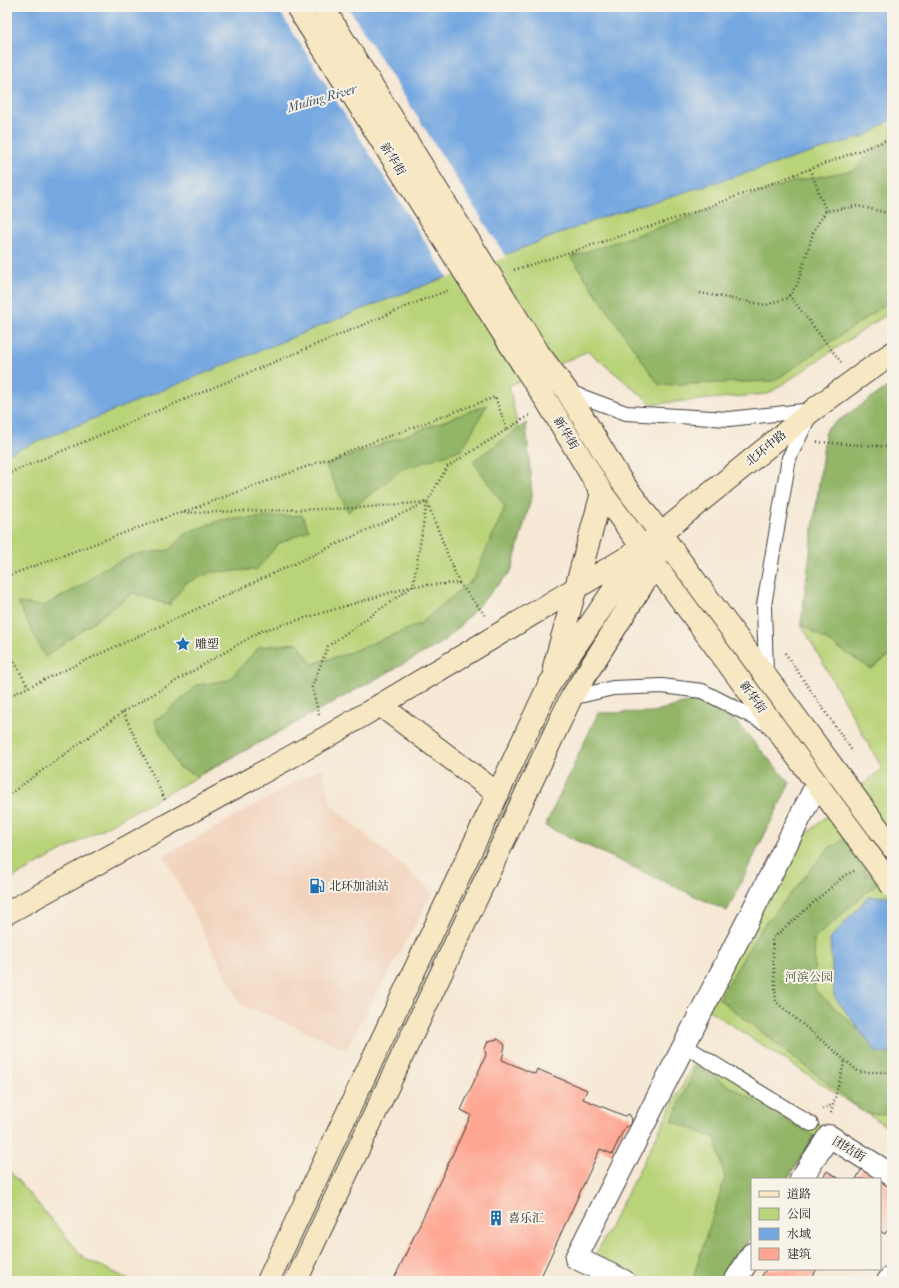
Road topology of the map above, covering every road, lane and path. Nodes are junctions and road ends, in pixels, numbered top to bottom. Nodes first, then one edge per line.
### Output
1 (297, 7) edge
2 (323, 7) edge
3 (892, 136) edge
4 (810, 170) junction
5 (826, 211) junction
6 (892, 214) edge
7 (509, 272) dead end
8 (457, 288) dead end
9 (700, 293) dead end
10 (789, 295) junction
11 (892, 353) edge
12 (532, 360) junction
13 (855, 380) junction
14 (567, 391) junction
15 (548, 403) junction
16 (813, 410) junction
17 (508, 429) junction
18 (812, 442) dead end
19 (892, 447) edge
20 (7, 474) edge
21 (602, 493) junction
22 (427, 502) junction
23 (178, 514) junction
24 (662, 533) junction
25 (649, 556) junction
26 (7, 576) edge
27 (459, 583) junction
28 (413, 586) junction
29 (576, 587) junction
30 (500, 633) junction
31 (7, 648) edge
32 (782, 648) dead end
33 (766, 675) junction
34 (549, 684) junction
35 (28, 687) junction
36 (7, 697) edge
37 (571, 698) junction
38 (380, 705) junction
39 (123, 712) junction
40 (776, 728) junction
41 (325, 738) junction
42 (857, 757) dead end
43 (817, 784) junction
44 (498, 794) junction
45 (7, 796) edge
46 (175, 820) junction
47 (892, 847) edge
48 (858, 870) dead end
49 (892, 886) edge
50 (7, 913) edge
51 (684, 1045) junction
52 (845, 1060) junction
53 (892, 1072) edge
54 (811, 1124) dead end
55 (820, 1150) junction
56 (892, 1175) edge
57 (802, 1178) edge
58 (751, 1256) edge
59 (892, 1276) edge
60 (268, 1281) edge
61 (296, 1281) edge
62 (624, 1281) edge
63 (735, 1281) edge
64 (888, 1281) edge

1 - 12 main road, 新华街, bridge
2 - 12 main road, 新华街, bridge
3 - 4 path
4 - 5 path
4 - 7 path
5 - 6 path
5 - 10 path
8 - 20 path
9 - 10 path
10 - 13 path
11 - 13 main road, 北环中路
12 - 14 main road, 新华街
12 - 15 main road, 新华街
13 - 16 main road, 北环中路
14 - 16 lane
14 - 24 main road, 新华街
15 - 17 path
15 - 21 main road, 新华街
16 - 24 main road, 北环中路
16 - 33 lane
17 - 22 path
17 - 23 path
18 - 19 path
21 - 25 main road, 新华街
21 - 29 main road
22 - 23 path
22 - 27 path
22 - 28 path
22 - 35 path
23 - 26 path
24 - 25 main road, 北环中路
24 - 33 main road, 新华街
25 - 29 main road
25 - 34 main road
25 - 37 main road
25 - 40 main road, 新华街
27 - 28 path
27 - 30 path
28 - 39 path
28 - 41 path
29 - 30 main road
29 - 34 main road
30 - 38 main road
31 - 35 path
32 - 42 path
33 - 47 main road, 新华街
34 - 44 main road
35 - 36 path
37 - 40 lane
37 - 61 main road
38 - 41 main road
38 - 44 main road
39 - 45 path
39 - 46 path
40 - 43 main road, 新华街
41 - 46 main road
43 - 49 main road, 新华街, bridge
43 - 51 street
44 - 60 main road
46 - 50 main road
48 - 52 path
51 - 54 lane
51 - 62 street
52 - 53 path
52 - 55 path
55 - 56 street, 团结街
55 - 57 street, 团结街
58 - 63 street
59 - 64 street

